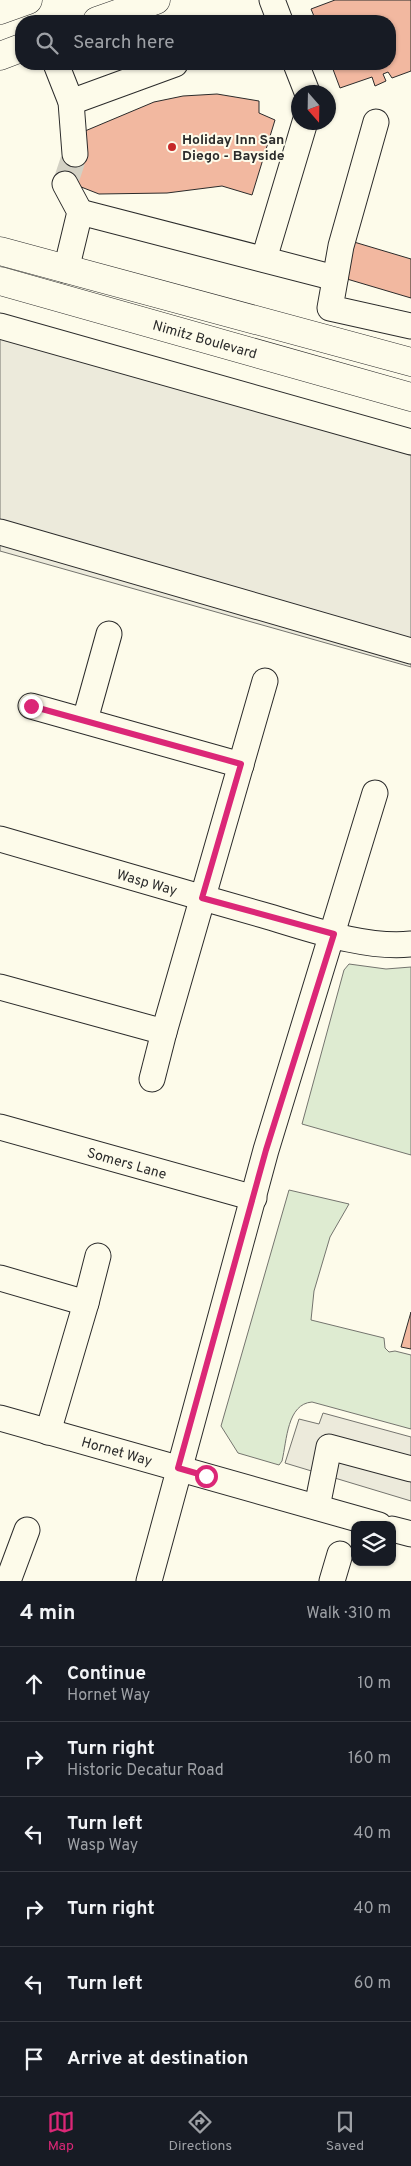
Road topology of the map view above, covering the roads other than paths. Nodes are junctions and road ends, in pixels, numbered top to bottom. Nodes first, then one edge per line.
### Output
1 (28, 0) edge
2 (156, 0) edge
3 (272, 0) edge
4 (0, 10) edge
5 (114, 15) edge
6 (278, 15) edge
7 (15, 50) edge
8 (0, 56) edge
9 (58, 70) edge
10 (159, 70) edge
11 (298, 70) edge
12 (304, 85) edge
13 (71, 102) junction
14 (376, 122) dead end
15 (303, 130) edge
16 (75, 154) tunnel mouth
17 (65, 184) dead end
18 (80, 212) junction
19 (0, 251) edge
20 (264, 259) junction
21 (66, 270) junction
22 (335, 278) junction
23 (0, 281) edge
24 (0, 326) edge
25 (411, 326) edge
26 (411, 362) edge
27 (411, 397) edge
28 (411, 442) edge
29 (0, 532) edge
30 (109, 634) dead end
31 (411, 650) edge
32 (265, 681) dead end
33 (31, 706) dead end
34 (86, 720) junction
35 (241, 764) junction
36 (375, 793) dead end
37 (0, 839) edge
38 (202, 898) junction
39 (334, 934) junction
40 (411, 944) edge
41 (0, 987) edge
42 (164, 1032) junction
43 (152, 1080) dead end
44 (0, 1127) edge
45 (254, 1198) junction
46 (98, 1256) dead end
47 (0, 1278) edge
48 (86, 1303) junction
49 (0, 1418) edge
50 (48, 1432) junction
51 (178, 1468) junction
52 (411, 1470) edge
53 (317, 1507) junction
54 (365, 1521) edge
55 (27, 1530) dead end
56 (396, 1530) edge
57 (411, 1534) edge
58 (340, 1554) dead end
59 (7, 1568) edge
60 (149, 1581) edge
61 (332, 1581) edge

1 - 4 main road
2 - 5 main road
3 - 6 street
7 - 8 main road
9 - 13 street
10 - 13 street
11 - 12 street
13 - 16 street
14 - 22 street
15 - 20 street
17 - 18 street
18 - 20 street
18 - 21 street
19 - 21 main road
20 - 22 street
21 - 26 main road
22 - 25 street
23 - 27 main road, Nimitz Boulevard
24 - 28 street
29 - 31 street
30 - 34 street
32 - 35 street
33 - 34 street
34 - 35 street
35 - 38 street
36 - 39 street
37 - 38 street, Wasp Way
38 - 39 street, Wasp Way
38 - 42 street
39 - 40 street, Wasp Way
39 - 45 street
41 - 42 street
42 - 43 street
44 - 45 street, Somers Lane
45 - 51 street
46 - 48 street
47 - 48 street
48 - 50 street
49 - 50 street, Hornet Way
50 - 51 street, Hornet Way
51 - 53 street, Hornet Way
51 - 60 street
52 - 53 street
53 - 54 street, Hornet Way
55 - 59 street
56 - 57 street
58 - 61 street

